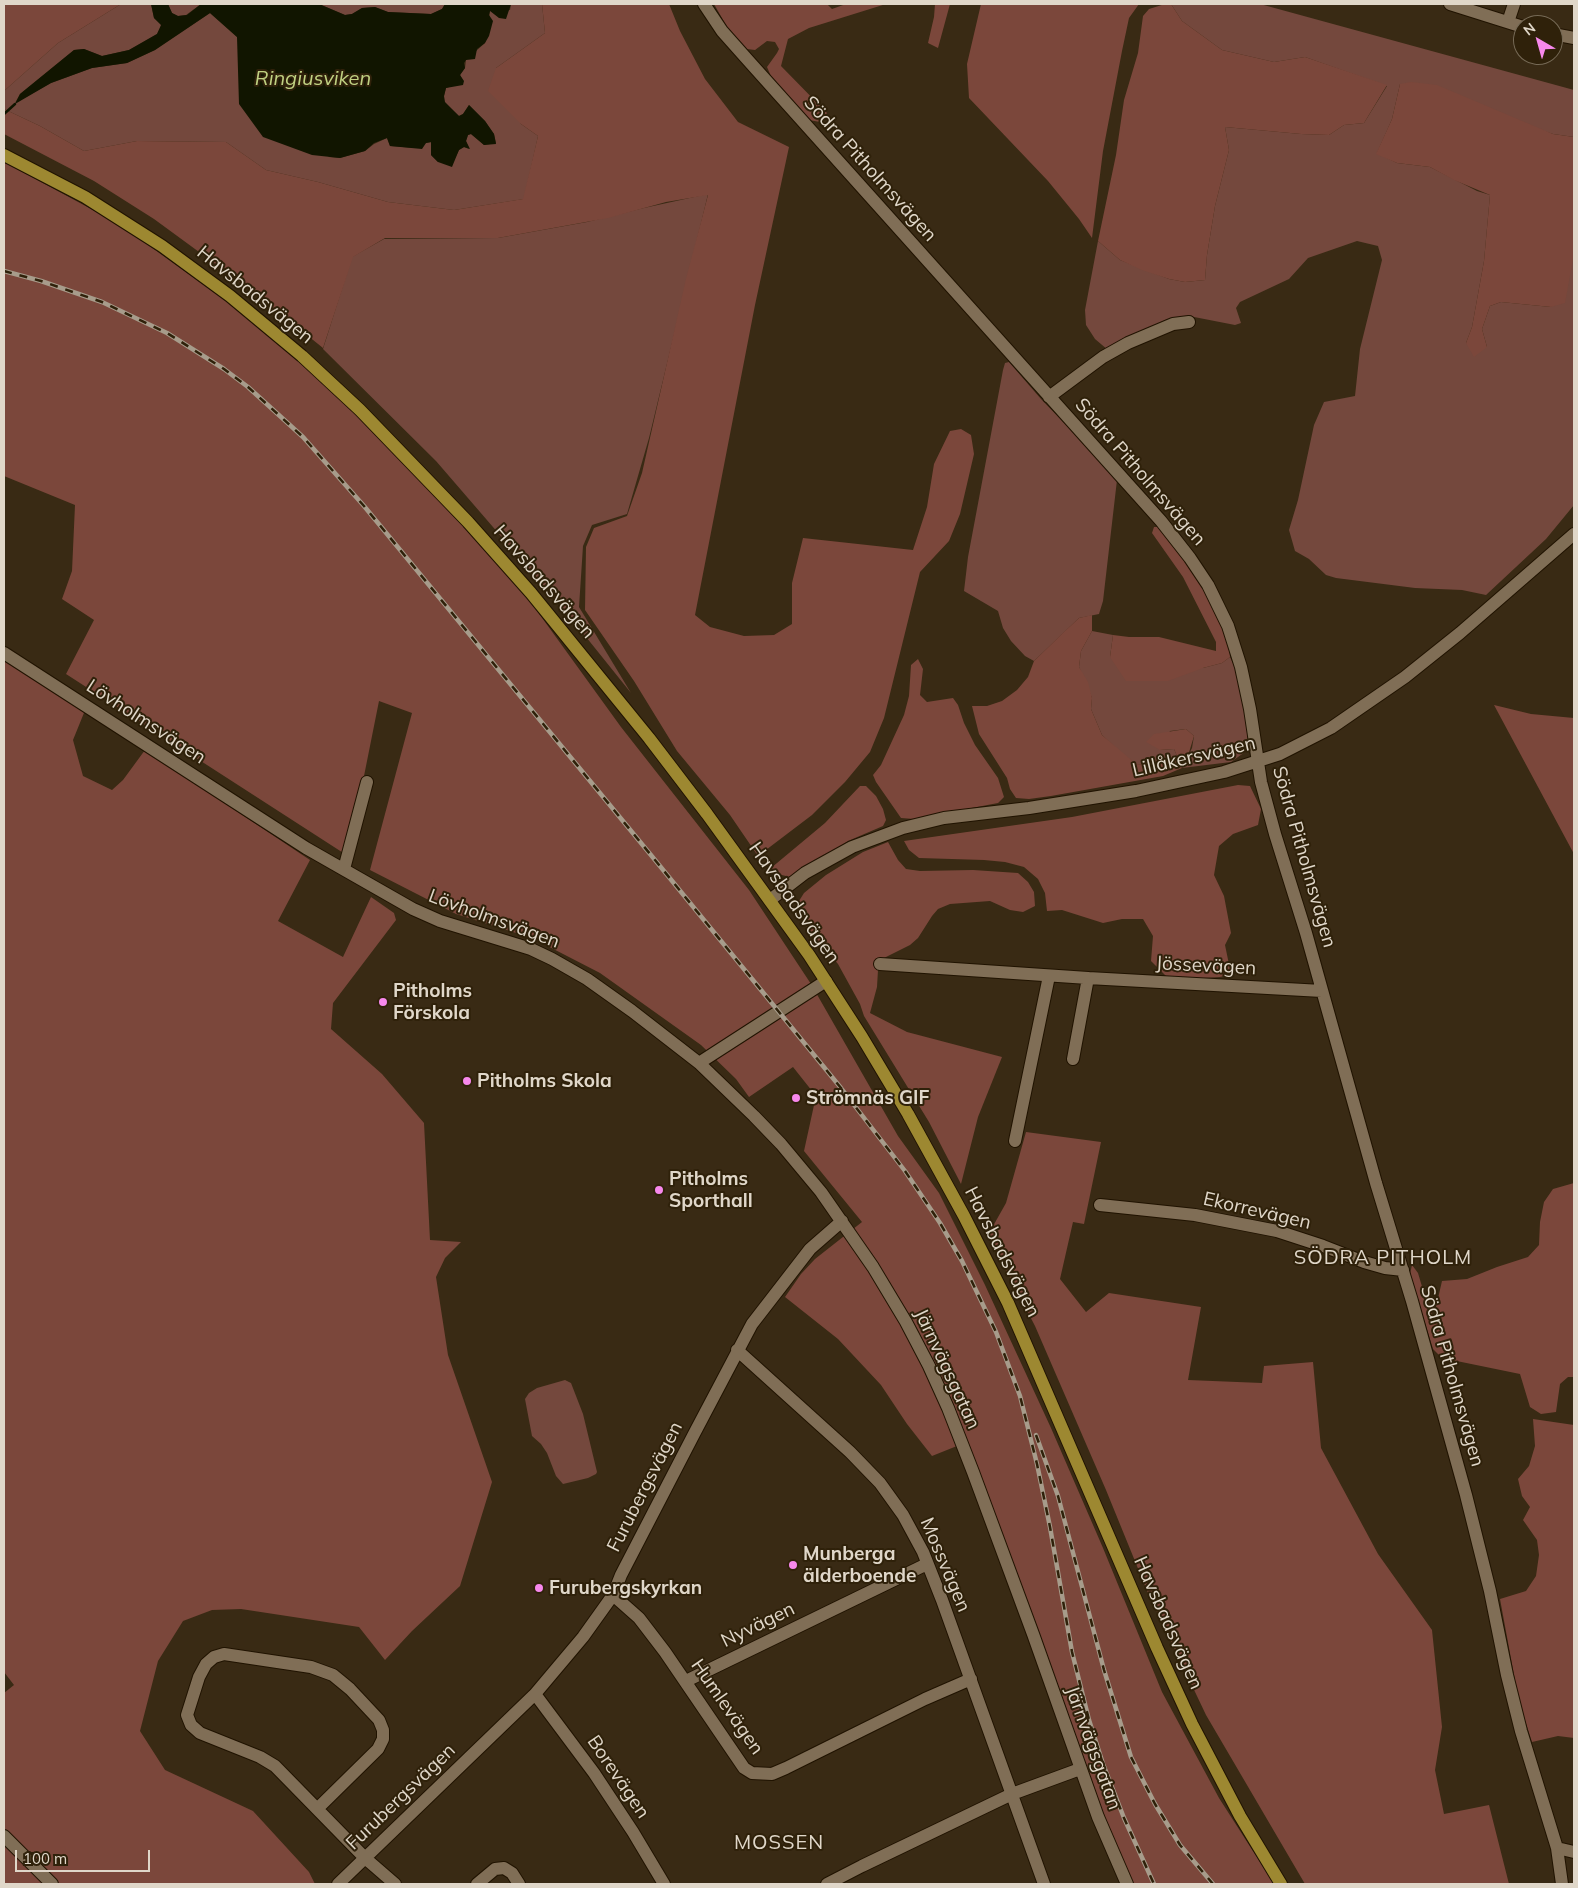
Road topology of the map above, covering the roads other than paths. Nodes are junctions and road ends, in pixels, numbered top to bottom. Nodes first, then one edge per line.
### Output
1 (704, 4) edge
2 (1450, 4) edge
3 (1514, 4) edge
4 (1508, 22) junction
5 (1513, 24) edge
6 (4, 155) edge
7 (1189, 322) dead end
8 (1049, 397) junction
9 (1574, 534) edge
10 (4, 653) edge
11 (1257, 762) junction
12 (366, 782) dead end
13 (344, 869) junction
14 (770, 900) junction
15 (880, 964) dead end
16 (1049, 976) junction
17 (1088, 978) junction
18 (826, 981) junction
19 (1322, 991) junction
20 (1073, 1059) dead end
21 (699, 1063) junction
22 (1015, 1141) dead end
23 (1100, 1205) dead end
24 (842, 1221) junction
25 (1402, 1270) junction
26 (737, 1350) junction
27 (928, 1564) junction
28 (613, 1595) junction
29 (970, 1679) junction
30 (686, 1681) junction
31 (535, 1694) junction
32 (1080, 1769) junction
33 (1012, 1794) junction
34 (317, 1809) junction
35 (4, 1836) edge
36 (1557, 1848) junction
37 (1574, 1852) edge
38 (364, 1858) junction
39 (52, 1884) edge
40 (338, 1884) edge
41 (395, 1884) edge
42 (477, 1884) edge
43 (519, 1884) edge
44 (664, 1884) edge
45 (827, 1884) edge
46 (1044, 1884) edge
47 (1126, 1884) edge
48 (1281, 1884) edge
49 (1562, 1884) edge

1 - 8 street, Södra Pitholmsvägen
2 - 4 street
3 - 4 street
4 - 5 street
6 - 14 main road, Havsbadsvägen
7 - 8 street
8 - 11 street, Södra Pitholmsvägen
9 - 11 street, Lillåkersvägen
10 - 13 street, Lövholmsvägen
11 - 14 street, Lillåkersvägen
11 - 19 street, Södra Pitholmsvägen
12 - 13 street
13 - 21 street, Lövholmsvägen
14 - 18 main road, Havsbadsvägen
15 - 16 street, Jössevägen
16 - 17 street, Jössevägen
16 - 22 street
17 - 19 street, Jössevägen
17 - 20 street
18 - 21 street
18 - 48 main road, Havsbadsvägen
19 - 25 street, Södra Pitholmsvägen
21 - 24 street, Järnvägsgatan
23 - 25 street, Ekorrevägen
24 - 26 street, Furubergsvägen
24 - 32 street, Järnvägsgatan
25 - 36 street, Södra Pitholmsvägen
26 - 27 street, Mossvägen
26 - 28 street, Furubergsvägen
27 - 29 street, Mossvägen
27 - 30 street, Nyvägen
28 - 30 street, Humlevägen
28 - 31 street, Furubergsvägen
29 - 30 street, Humlevägen
29 - 33 street, Mossvägen
31 - 38 street, Furubergsvägen
31 - 44 street, Borevägen
32 - 33 street
32 - 47 street, Järnvägsgatan
33 - 45 street
33 - 46 street, Mossvägen
34 - 34 street
34 - 38 street
35 - 39 street
36 - 37 street
36 - 49 street, Södra Pitholmsvägen
38 - 40 street, Furubergsvägen
38 - 41 street
42 - 43 street

